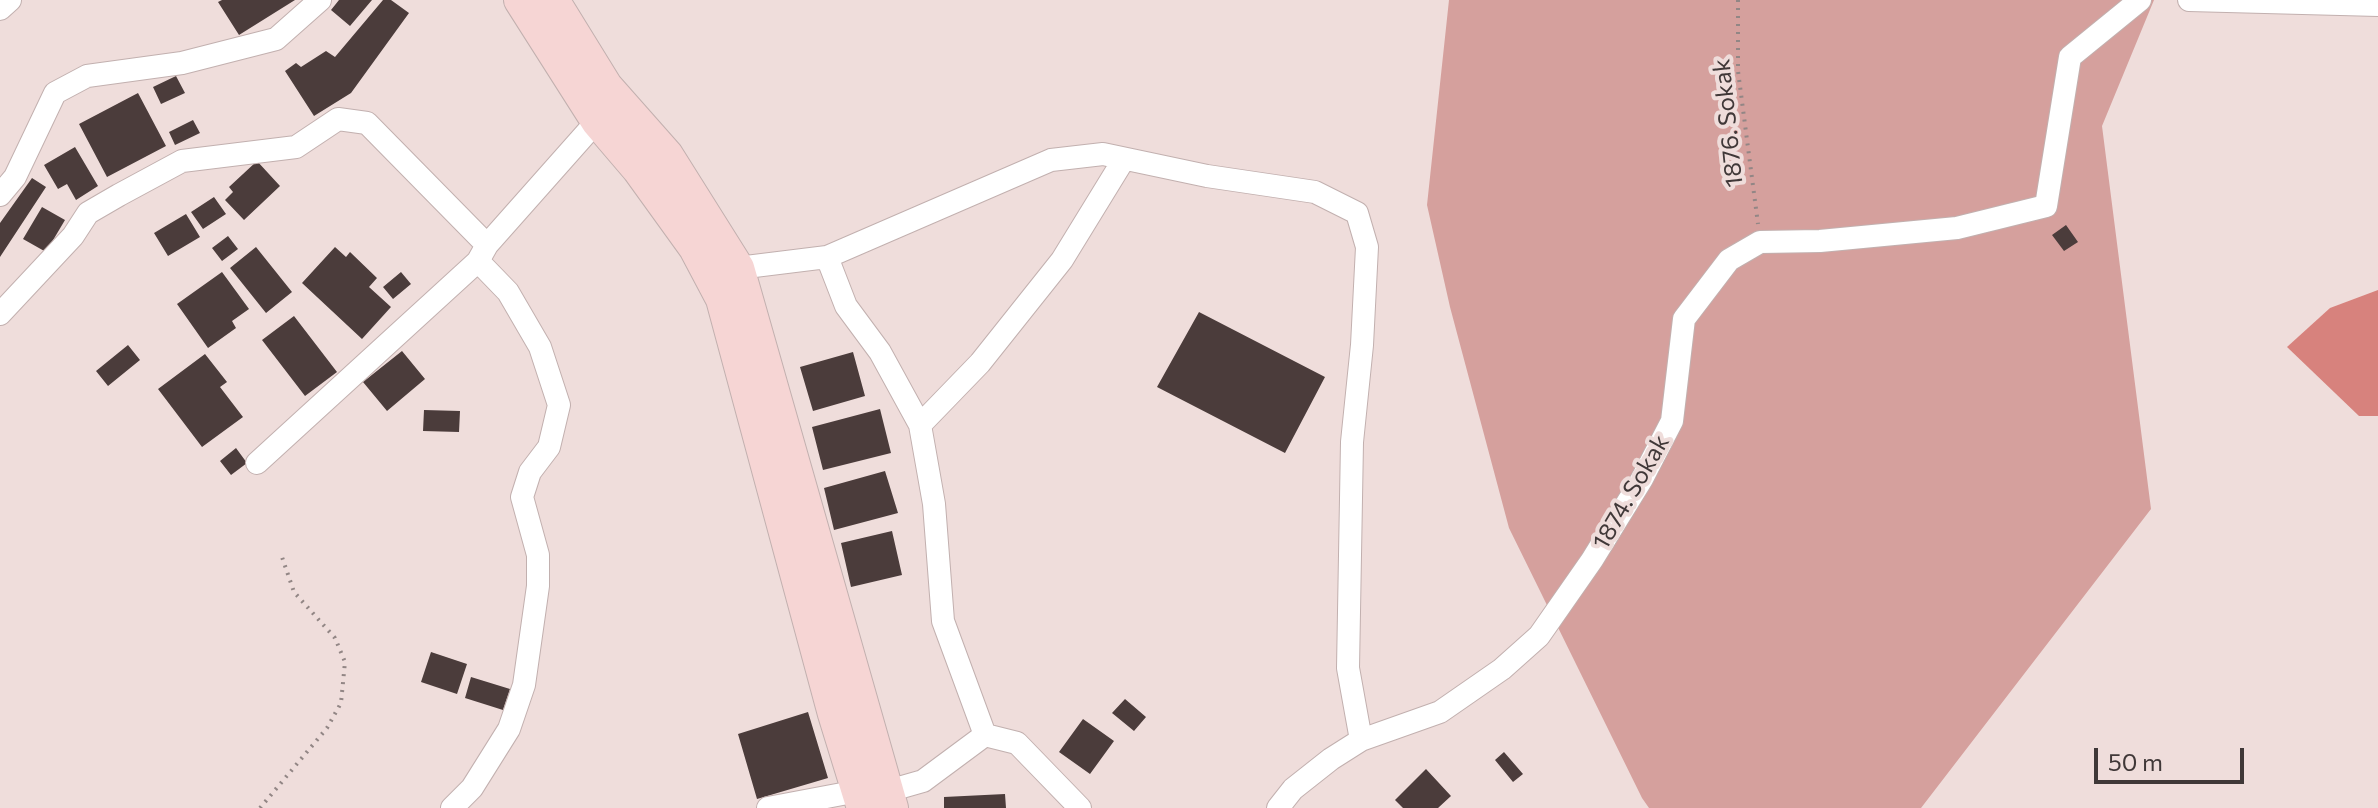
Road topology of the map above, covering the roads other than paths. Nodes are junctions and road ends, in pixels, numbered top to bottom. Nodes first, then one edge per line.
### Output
1 (320, 0) edge
2 (520, 0) edge
3 (2140, 0) edge
4 (2189, 0) edge
5 (561, 2) edge
6 (2345, 2) edge
7 (2378, 5) edge
8 (597, 121) junction
9 (1124, 159) junction
10 (0, 195) edge
11 (482, 253) junction
12 (827, 257) junction
13 (738, 268) junction
14 (0, 314) edge
15 (920, 425) junction
16 (257, 463) dead end
17 (985, 735) junction
18 (1361, 740) junction
19 (875, 799) edge
20 (452, 808) edge
21 (768, 808) edge
22 (1080, 808) edge
23 (1278, 808) edge

1 - 10 street
2 - 8 street
3 - 18 street, 1874. Sokak
4 - 6 street
5 - 13 street
6 - 7 street
8 - 11 street
8 - 19 street
9 - 12 street
9 - 15 street
9 - 18 street
11 - 14 street
11 - 16 street
11 - 20 street
12 - 13 street
12 - 15 street
13 - 19 street
15 - 17 street
17 - 19 street
17 - 22 street
18 - 23 street, 1874. Sokak
19 - 21 street

